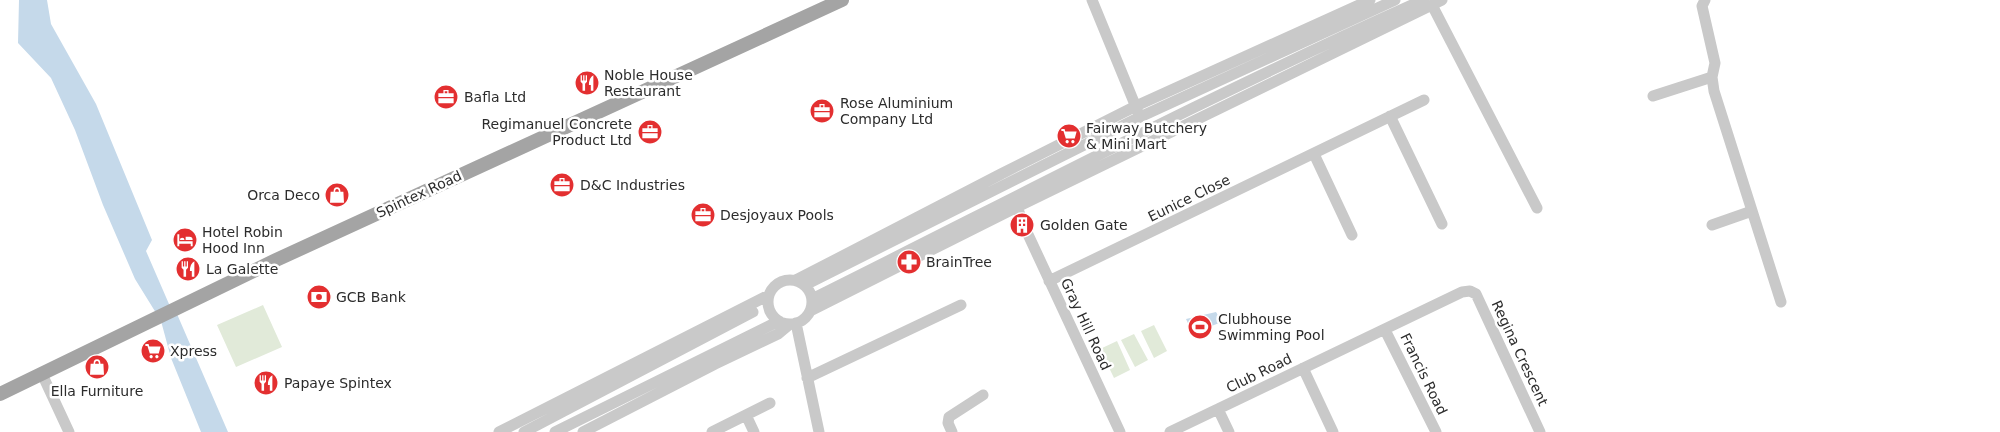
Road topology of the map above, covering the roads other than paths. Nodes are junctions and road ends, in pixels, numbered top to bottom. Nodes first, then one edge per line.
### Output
1 (842, 0) edge
2 (1092, 0) edge
3 (1370, 0) edge
4 (1395, 0) edge
5 (1705, 0) edge
6 (1432, 2) edge
7 (1712, 77) junction
8 (1653, 96) dead end
9 (1424, 100) dead end
10 (1138, 112) junction
11 (1390, 116) junction
12 (1147, 131) junction
13 (1314, 154) junction
14 (1016, 207) junction
15 (1536, 208) dead end
16 (1752, 211) junction
17 (1442, 224) dead end
18 (1712, 225) dead end
19 (1352, 235) dead end
20 (1049, 281) junction
21 (801, 283) junction
22 (1470, 291) joint
23 (812, 299) junction
24 (768, 300) junction
25 (1781, 302) dead end
26 (961, 305) dead end
27 (810, 311) junction
28 (788, 323) junction
29 (1385, 330) junction
30 (1303, 368) junction
31 (42, 374) junction
32 (807, 378) junction
33 (0, 394) edge
34 (983, 395) dead end
35 (770, 403) dead end
36 (1218, 409) junction
37 (746, 415) junction
38 (69, 432) edge
39 (499, 432) edge
40 (524, 432) edge
41 (555, 432) edge
42 (583, 432) edge
43 (712, 432) edge
44 (754, 432) edge
45 (819, 432) edge
46 (952, 432) edge
47 (1120, 432) edge
48 (1170, 432) edge
49 (1229, 432) edge
50 (1333, 432) edge
51 (1436, 432) edge
52 (1540, 432) edge

1 - 31 main road, Spintex Road
2 - 10 street
3 - 10 street
4 - 10 street
5 - 7 street
6 - 12 street
6 - 14 street
6 - 15 street
7 - 8 street
7 - 16 street
9 - 11 street, Eunice Close
10 - 12 street
10 - 21 street
11 - 13 street, Eunice Close
11 - 17 street
12 - 23 street
13 - 19 street
13 - 20 street, Eunice Close
14 - 20 street, Gray Hill Road
14 - 27 street
16 - 18 street
16 - 25 street
20 - 47 street, Gray Hill Road
21 - 23 street
21 - 24 street
22 - 29 street, Club Road
22 - 52 street, Regina Crescent
23 - 27 street
24 - 28 street
24 - 39 street
24 - 40 street
26 - 32 street
27 - 28 street
28 - 32 street
28 - 41 street
28 - 42 street
29 - 30 street, Club Road
29 - 51 street, Francis Road
30 - 36 street, Club Road
30 - 50 street
31 - 33 main road, Spintex Road
31 - 38 street
32 - 45 street
34 - 46 street
35 - 37 street
36 - 48 street, Club Road
36 - 49 street
37 - 43 street
37 - 44 street

